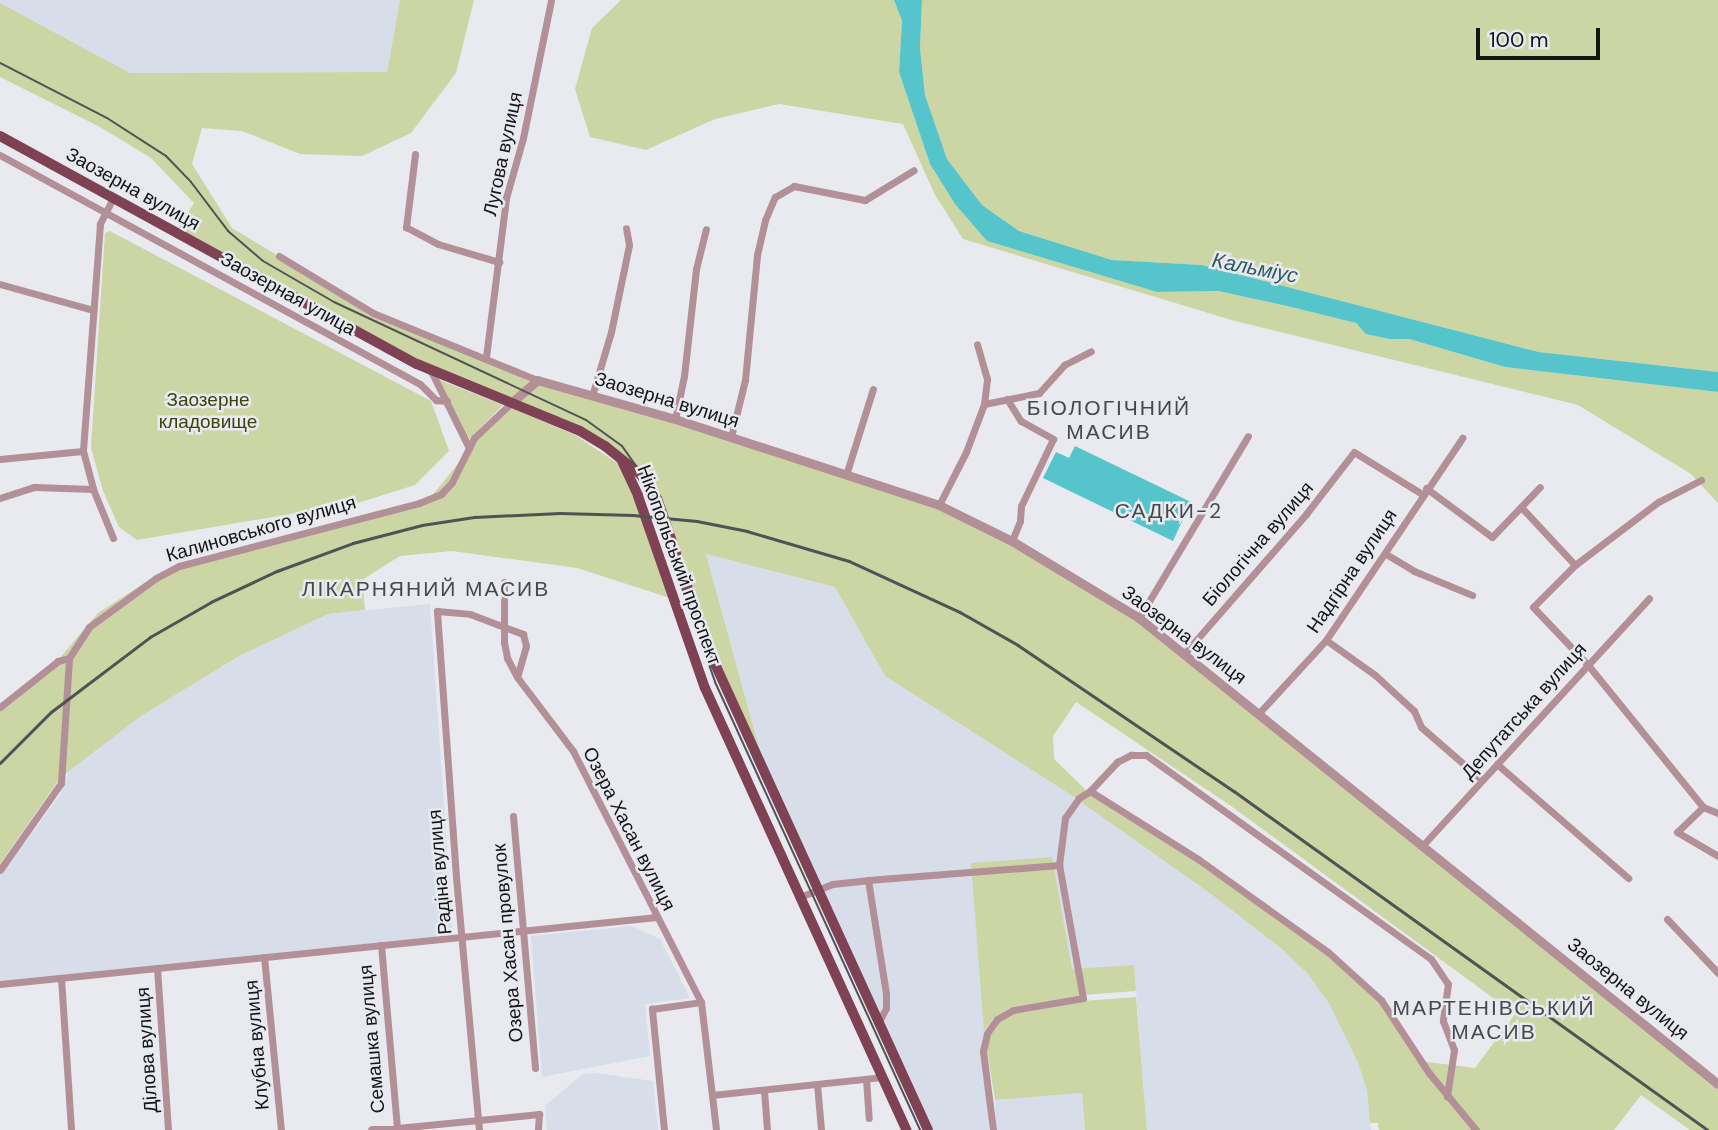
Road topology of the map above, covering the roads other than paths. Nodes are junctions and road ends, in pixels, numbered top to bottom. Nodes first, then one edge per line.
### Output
1 (551, 0) edge
2 (0, 136) edge
3 (0, 155) edge
4 (415, 155) dead end
5 (914, 170) dead end
6 (113, 198) junction
7 (104, 213) junction
8 (626, 228) dead end
9 (706, 229) dead end
10 (279, 256) dead end
11 (499, 262) junction
12 (0, 284) edge
13 (93, 310) junction
14 (977, 344) dead end
15 (1091, 351) dead end
16 (486, 357) junction
17 (431, 371) junction
18 (537, 380) junction
19 (873, 389) dead end
20 (592, 396) junction
21 (1007, 399) junction
22 (447, 401) junction
23 (511, 403) junction
24 (984, 404) junction
25 (675, 419) junction
26 (1248, 436) dead end
27 (732, 438) junction
28 (1462, 438) dead end
29 (469, 448) junction
30 (83, 451) junction
31 (0, 458) edge
32 (621, 459) junction
33 (846, 475) junction
34 (1701, 480) dead end
35 (1540, 487) dead end
36 (93, 489) junction
37 (1424, 491) junction
38 (0, 498) edge
39 (939, 505) junction
40 (1521, 507) junction
41 (113, 538) dead end
42 (1012, 541) junction
43 (1386, 554) junction
44 (1575, 565) junction
45 (504, 582) dead end
46 (1472, 595) dead end
47 (1649, 598) dead end
48 (1139, 618) junction
49 (504, 627) junction
50 (1326, 640) junction
51 (1184, 654) junction
52 (69, 658) junction
53 (1588, 665) junction
54 (517, 677) junction
55 (0, 707) edge
56 (1258, 714) junction
57 (1497, 764) junction
58 (1482, 780) junction
59 (1090, 791) junction
60 (1703, 807) junction
61 (1718, 813) edge
62 (513, 816) dead end
63 (1422, 846) junction
64 (1718, 856) edge
65 (1059, 865) junction
66 (0, 870) edge
67 (1628, 878) dead end
68 (868, 880) junction
69 (818, 889) junction
70 (800, 897) junction
71 (657, 917) junction
72 (1667, 919) dead end
73 (523, 930) junction
74 (461, 937) junction
75 (381, 945) junction
76 (264, 957) junction
77 (157, 968) junction
78 (1718, 973) edge
79 (61, 978) junction
80 (0, 984) edge
81 (701, 1002) junction
82 (879, 1022) junction
83 (535, 1068) dead end
84 (903, 1074) junction
85 (882, 1077) junction
86 (866, 1079) junction
87 (817, 1084) junction
88 (1718, 1084) edge
89 (764, 1090) junction
90 (712, 1095) junction
91 (1447, 1096) junction
92 (869, 1118) dead end
93 (478, 1119) junction
94 (398, 1129) edge
95 (71, 1130) edge
96 (168, 1130) edge
97 (281, 1130) edge
98 (372, 1130) edge
99 (479, 1130) edge
100 (538, 1130) edge
101 (664, 1130) edge
102 (716, 1130) edge
103 (767, 1130) edge
104 (821, 1130) edge
105 (906, 1130) edge
106 (928, 1130) edge
107 (993, 1130) edge
108 (1476, 1130) edge

1 - 11 street, Лугова вулиця
2 - 6 main road, Заозерна вулиця
3 - 7 street, Заозерная улица
4 - 11 street
5 - 27 street
6 - 7 street
6 - 17 main road, Заозерна вулиця
7 - 13 street
7 - 22 street, Заозерная улица
8 - 20 street
9 - 25 street
10 - 16 street, Заозерна вулиця
11 - 16 street, Лугова вулиця
12 - 13 street
13 - 30 street
14 - 24 street
15 - 21 street
16 - 18 street, Заозерна вулиця
17 - 22 street
17 - 23 main road, Заозерна вулиця
18 - 20 street, Заозерна вулиця
18 - 23 street
19 - 33 street
20 - 25 street, Заозерна вулиця
21 - 24 street
21 - 42 street
22 - 29 street
23 - 29 street, Калиновського вулиця
23 - 32 main road, Заозерна вулиця
24 - 39 street
25 - 27 street, Заозерна вулиця
26 - 48 street
27 - 33 street, Заозерна вулиця
28 - 37 street, Надгірна вулиця
29 - 52 street, Калиновського вулиця
30 - 31 street
30 - 36 street
32 - 69 main road, Нікопольський проспект
32 - 70 main road, Нікопольський проспект
33 - 39 street, Заозерна вулиця
34 - 44 street
35 - 40 street
36 - 38 street
36 - 41 street
37 - 40 street
37 - 43 street, Надгірна вулиця
37 - 51 street, Біологічна вулиця
39 - 42 street, Заозерна вулиця
40 - 44 street
42 - 48 street, Заозерна вулиця
43 - 46 street
43 - 50 street, Надгірна вулиця
44 - 53 street
45 - 49 street, Озера Хасан вулиця
47 - 53 street, Депутатська вулиця
48 - 51 street, Заозерна вулиця
49 - 54 street, Озера Хасан вулиця
49 - 54 street
49 - 74 street, Радіна вулиця
50 - 56 street, Надгірна вулиця
50 - 58 street
51 - 56 street, Заозерна вулиця
52 - 55 street
52 - 66 street, Калиновського вулиця
53 - 57 street, Депутатська вулиця
53 - 60 street
54 - 71 street, Озера Хасан вулиця
56 - 63 street, Заозерна вулиця
57 - 58 street, Депутатська вулиця
57 - 67 street
58 - 63 street, Депутатська вулиця
59 - 65 street
59 - 91 street
59 - 91 street
60 - 61 street
60 - 64 street
62 - 73 street, Озера Хасан провулок
63 - 88 street, Заозерна вулиця
65 - 68 street
65 - 107 street
68 - 69 street
68 - 82 street
69 - 70 street
69 - 82 main road, Нікопольський проспект
70 - 85 main road, Нікопольський проспект
71 - 73 street
71 - 81 street, Озера Хасан вулиця
72 - 78 street
73 - 74 street
73 - 83 street, Озера Хасан провулок
74 - 75 street
74 - 93 street, Радіна вулиця
75 - 76 street
75 - 94 street, Семашка вулиця
76 - 77 street
76 - 97 street, Клубна вулиця
77 - 79 street
77 - 96 street, Ділова вулиця
79 - 80 street
79 - 95 street
81 - 90 street
81 - 101 street
82 - 84 main road, Нікопольський проспект
84 - 85 main road
84 - 106 main road, Нікопольський проспект
85 - 86 street
85 - 105 main road, Нікопольський проспект
86 - 87 street
86 - 92 street
87 - 89 street
87 - 104 street
89 - 90 street
89 - 103 street
90 - 102 street
91 - 108 street
93 - 94 street
93 - 99 street, Радіна вулиця
93 - 100 street
94 - 98 street

